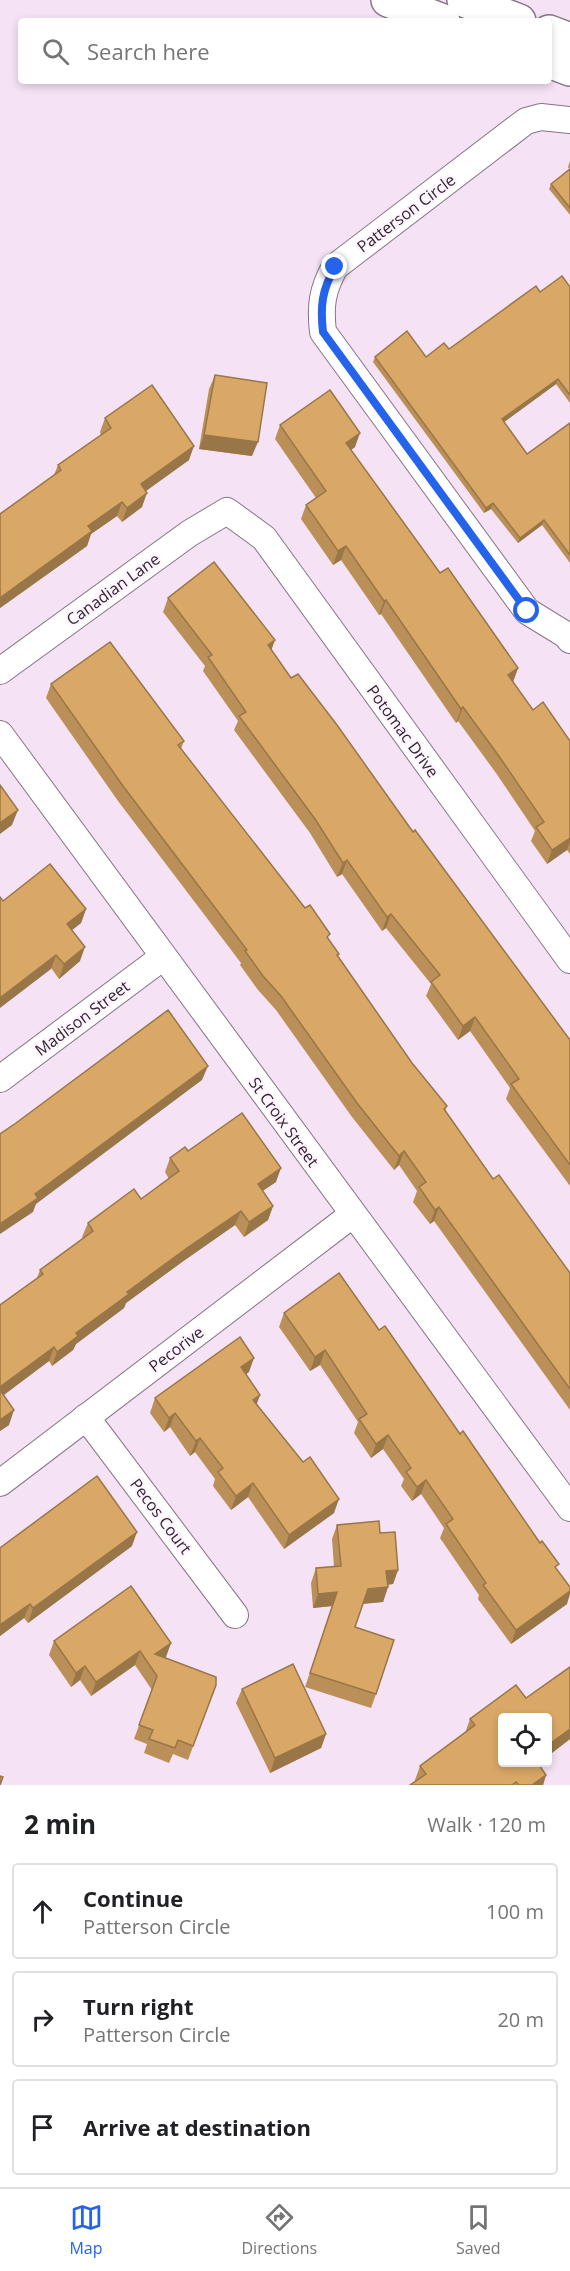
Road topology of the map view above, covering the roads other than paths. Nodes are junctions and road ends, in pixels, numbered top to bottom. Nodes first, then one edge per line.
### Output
1 (388, 0) edge
2 (464, 0) edge
3 (435, 18) edge
4 (511, 18) edge
5 (552, 33) edge
6 (570, 40) edge
7 (552, 62) edge
8 (570, 69) edge
9 (570, 120) edge
10 (227, 511) joint
11 (570, 640) edge
12 (0, 671) edge
13 (0, 734) edge
14 (566, 946) edge
15 (163, 957) junction
16 (0, 1079) edge
17 (352, 1215) junction
18 (86, 1417) junction
19 (0, 1483) edge
20 (570, 1508) edge
21 (235, 1615) dead end

1 - 3 street
2 - 4 street
5 - 6 street
7 - 8 street
9 - 11 street, Patterson Circle
10 - 12 street, Canadian Lane
10 - 14 street, Potomac Drive
13 - 15 street, St Croix Street
15 - 16 street, Madison Street
15 - 17 street, St Croix Street
17 - 18 street, Pecorive
17 - 20 street, St Croix Street
18 - 19 street, Pecorive
18 - 21 street, Pecos Court

